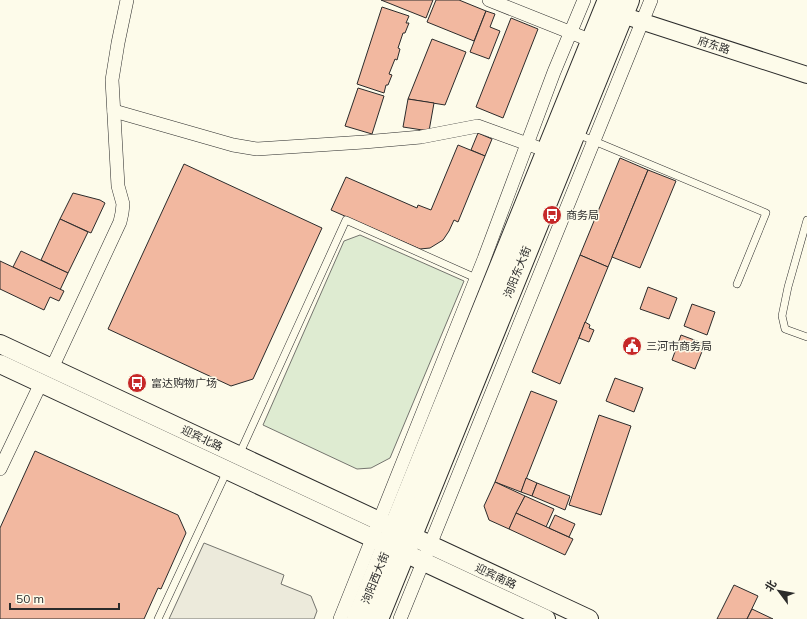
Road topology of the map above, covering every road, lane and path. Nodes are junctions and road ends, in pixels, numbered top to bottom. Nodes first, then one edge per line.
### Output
1 (127, 0) edge
2 (489, 0) edge
3 (584, 0) edge
4 (651, 0) edge
5 (619, 5) edge
6 (642, 22) junction
7 (571, 32) junction
8 (592, 41) junction
9 (807, 75) edge
10 (114, 111) junction
11 (573, 133) junction
12 (593, 141) junction
13 (537, 148) junction
14 (807, 220) edge
15 (485, 282) junction
16 (737, 284) dead end
17 (807, 337) edge
18 (0, 344) edge
19 (0, 364) edge
20 (52, 368) junction
21 (41, 383) junction
22 (239, 456) junction
23 (0, 470) edge
24 (227, 470) junction
25 (395, 538) junction
26 (430, 545) junction
27 (423, 562) junction
28 (158, 619) edge
29 (340, 619) edge
30 (358, 619) edge
31 (377, 619) edge
32 (400, 619) edge
33 (546, 619) edge
34 (589, 619) edge

1 - 10 street
2 - 7 street
3 - 7 street
4 - 6 street
5 - 6 street, 府东路
5 - 8 highway, 泃阳东大街
5 - 11 highway, 泃阳东大街
6 - 9 street, 府东路
6 - 12 street
7 - 8 street
7 - 13 street
8 - 13 highway, 泃阳东大街
10 - 13 street
10 - 20 street
11 - 12 lane
11 - 25 highway, 泃阳东大街
12 - 16 lane
12 - 26 street
13 - 15 highway, 泃阳东大街
14 - 17 lane
15 - 22 lane
15 - 25 highway, 泃阳东大街
18 - 20 main road, 迎宾北路
19 - 21 main road, 迎宾北路
20 - 22 main road, 迎宾北路
21 - 23 street
21 - 24 main road, 迎宾北路
22 - 25 main road, 迎宾北路
24 - 25 main road, 迎宾北路
24 - 28 lane
25 - 26 main road, 迎宾南路
25 - 27 main road, 迎宾南路
25 - 29 street
25 - 30 highway, 泃阳西大街
25 - 31 highway, 泃阳西大街
26 - 27 street
26 - 34 main road, 迎宾南路
27 - 32 street
27 - 33 main road, 迎宾南路

